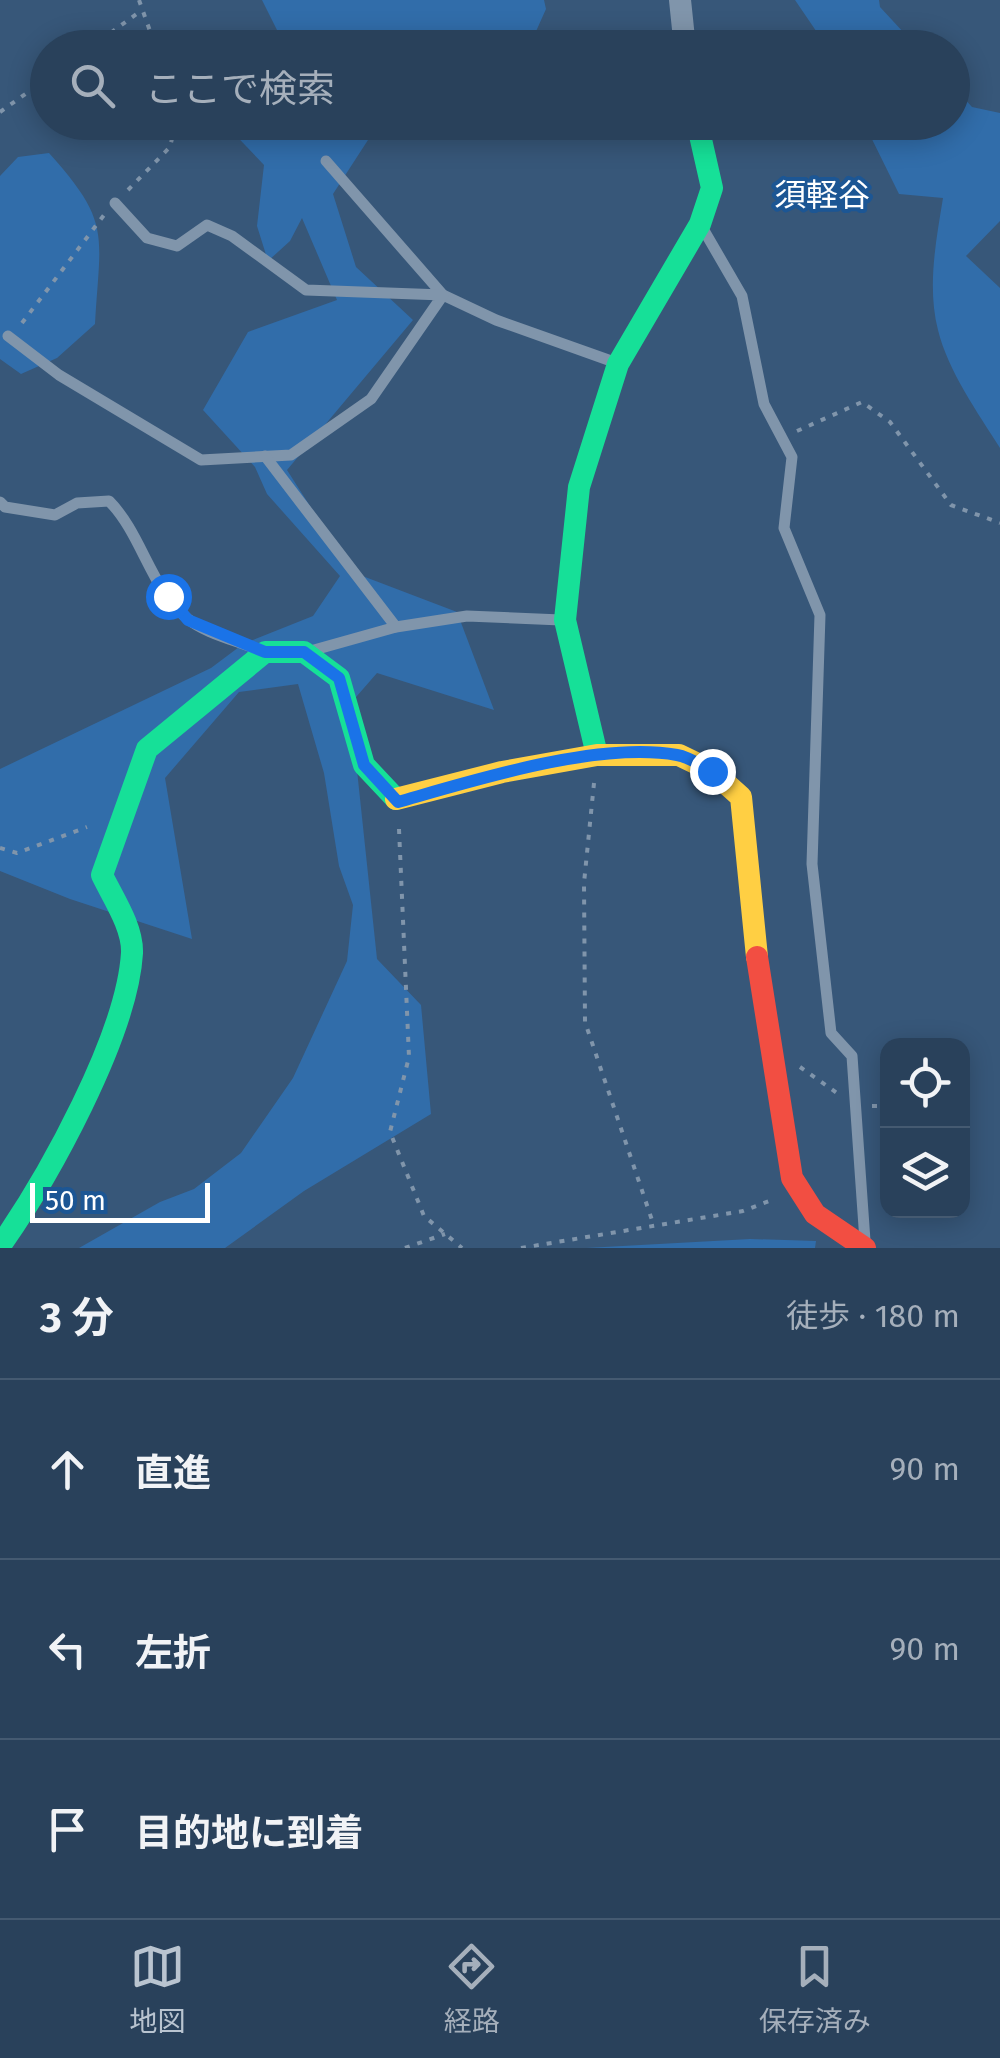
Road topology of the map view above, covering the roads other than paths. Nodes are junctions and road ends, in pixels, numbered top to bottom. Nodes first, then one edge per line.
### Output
1 (680, 0) edge
2 (683, 30) edge
3 (701, 140) edge
4 (326, 161) dead end
5 (115, 204) road end
6 (700, 224) junction
7 (443, 295) junction
8 (8, 336) road end
9 (618, 364) junction
10 (265, 456) junction
11 (0, 502) edge
12 (565, 620) junction
13 (396, 627) junction
14 (265, 652) junction
15 (304, 652) junction
16 (597, 756) junction
17 (0, 1246) edge
18 (866, 1248) edge

1 - 2 street
3 - 6 street
4 - 7 lane
5 - 7 lane
6 - 9 street
6 - 18 lane
7 - 9 lane
7 - 10 lane
8 - 10 lane
9 - 12 street
10 - 13 lane
11 - 14 lane
12 - 13 lane
12 - 16 street
13 - 15 lane
14 - 15 street
14 - 17 street
15 - 16 street
16 - 18 street

